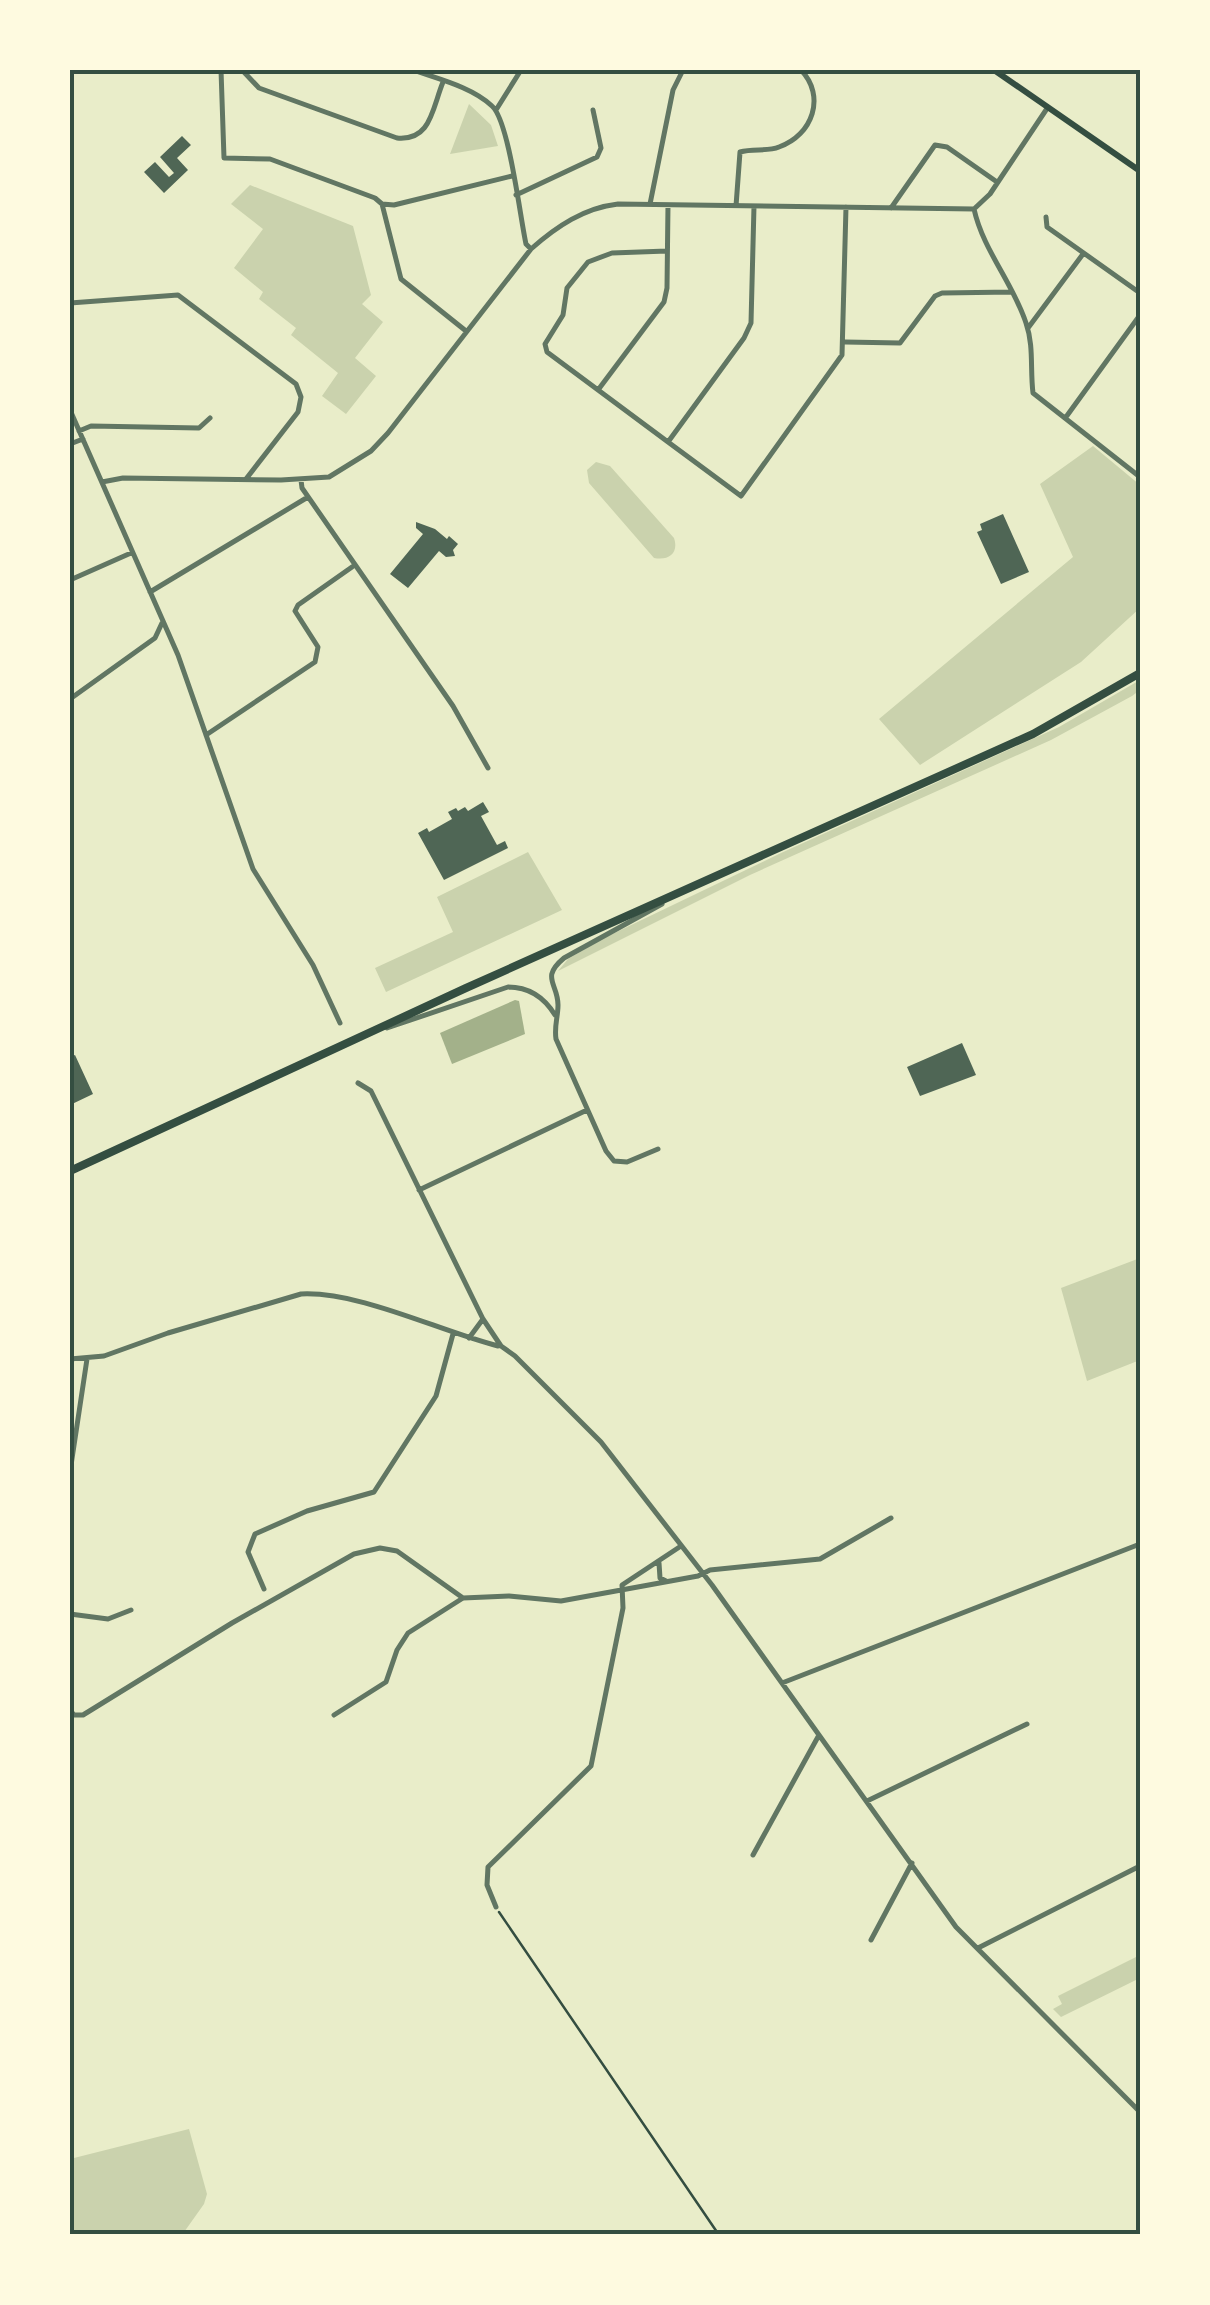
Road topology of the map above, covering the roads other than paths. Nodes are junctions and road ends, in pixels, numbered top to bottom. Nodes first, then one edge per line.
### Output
1 (221, 70) edge
2 (242, 70) edge
3 (413, 70) edge
4 (521, 70) edge
5 (683, 70) edge
6 (801, 70) edge
7 (994, 70) edge
8 (443, 82) junction
9 (1048, 107) junction
10 (496, 110) junction
11 (593, 110) dead end
12 (1140, 171) edge
13 (512, 176) junction
14 (997, 182) junction
15 (516, 195) junction
16 (382, 204) junction
17 (650, 204) junction
18 (668, 205) junction
19 (736, 206) junction
20 (754, 206) junction
21 (846, 207) junction
22 (891, 208) junction
23 (974, 208) junction
24 (1046, 217) dead end
25 (531, 249) junction
26 (667, 252) junction
27 (1084, 254) junction
28 (1012, 292) junction
29 (1140, 293) edge
30 (70, 302) edge
31 (1140, 315) edge
32 (1028, 328) junction
33 (466, 331) junction
34 (845, 342) junction
35 (598, 390) junction
36 (70, 410) edge
37 (1066, 417) junction
38 (210, 418) dead end
39 (79, 431) junction
40 (83, 439) junction
41 (668, 442) junction
42 (70, 444) edge
43 (1140, 477) edge
44 (246, 479) junction
45 (302, 480) junction
46 (102, 482) junction
47 (308, 496) junction
48 (132, 552) junction
49 (353, 566) junction
50 (70, 580) edge
51 (150, 592) junction
52 (162, 622) junction
53 (1140, 672) edge
54 (70, 699) edge
55 (206, 735) junction
56 (488, 768) dead end
57 (691, 888) junction
58 (555, 1016) junction
59 (340, 1023) dead end
60 (374, 1031) junction
61 (358, 1083) dead end
62 (588, 1110) junction
63 (658, 1149) dead end
64 (70, 1171) edge
65 (418, 1190) junction
66 (483, 1319) junction
67 (452, 1334) junction
68 (468, 1338) junction
69 (501, 1346) junction
70 (70, 1359) edge
71 (88, 1359) junction
72 (70, 1472) edge
73 (892, 1518) dead end
74 (1140, 1544) edge
75 (681, 1546) junction
76 (659, 1563) junction
77 (702, 1574) junction
78 (669, 1582) junction
79 (264, 1589) dead end
80 (623, 1591) junction
81 (463, 1598) junction
82 (130, 1610) dead end
83 (70, 1614) edge
84 (782, 1683) junction
85 (70, 1710) edge
86 (334, 1715) dead end
87 (1027, 1724) dead end
88 (819, 1734) junction
89 (868, 1801) junction
90 (753, 1856) dead end
91 (912, 1863) junction
92 (1140, 1866) edge
93 (496, 1907) road end
94 (870, 1940) dead end
95 (976, 1949) junction
96 (1140, 2112) edge

1 - 16 street
2 - 8 street
3 - 8 street
4 - 10 street
5 - 17 street
6 - 19 street
7 - 9 main road
8 - 10 street
9 - 12 main road
9 - 14 street
10 - 13 street
11 - 15 street
13 - 15 street
13 - 16 street
14 - 22 street
14 - 23 street
15 - 25 street
16 - 33 street
17 - 18 street
17 - 25 street
18 - 19 street
18 - 26 street
19 - 20 street
20 - 21 street
20 - 41 street
21 - 22 street
21 - 34 street
22 - 23 street
23 - 28 street
24 - 27 street
25 - 33 street
26 - 35 street
26 - 35 street
27 - 29 street
27 - 32 street
28 - 32 street
28 - 34 street
30 - 44 street
31 - 37 street
32 - 37 street
33 - 45 street
34 - 41 street
35 - 41 street
36 - 39 street
37 - 43 street
38 - 39 street
39 - 40 street
40 - 42 street
40 - 46 street
44 - 45 street
44 - 46 street
45 - 47 street
46 - 48 street
47 - 49 street
47 - 51 street
48 - 50 street
48 - 51 street
49 - 55 street
49 - 56 street
51 - 52 street
52 - 54 street
52 - 55 street
53 - 57 main road
55 - 59 street
57 - 58 street
57 - 60 main road
58 - 60 street
58 - 62 street
60 - 64 main road
61 - 65 street
62 - 63 street
62 - 65 street
65 - 66 street
66 - 68 street
66 - 69 street
67 - 68 street
67 - 71 street
67 - 79 street
68 - 69 street
69 - 75 street
70 - 71 street
71 - 72 street
73 - 77 street
74 - 84 street
75 - 76 street
75 - 77 street
76 - 78 street
76 - 80 street
77 - 78 street
77 - 84 street
78 - 80 street
80 - 81 street
80 - 93 street
81 - 85 street
81 - 86 street
82 - 83 street
84 - 88 street
87 - 89 street
88 - 89 street
88 - 90 street
89 - 91 street
91 - 94 street
91 - 95 street
92 - 95 street
95 - 96 street

